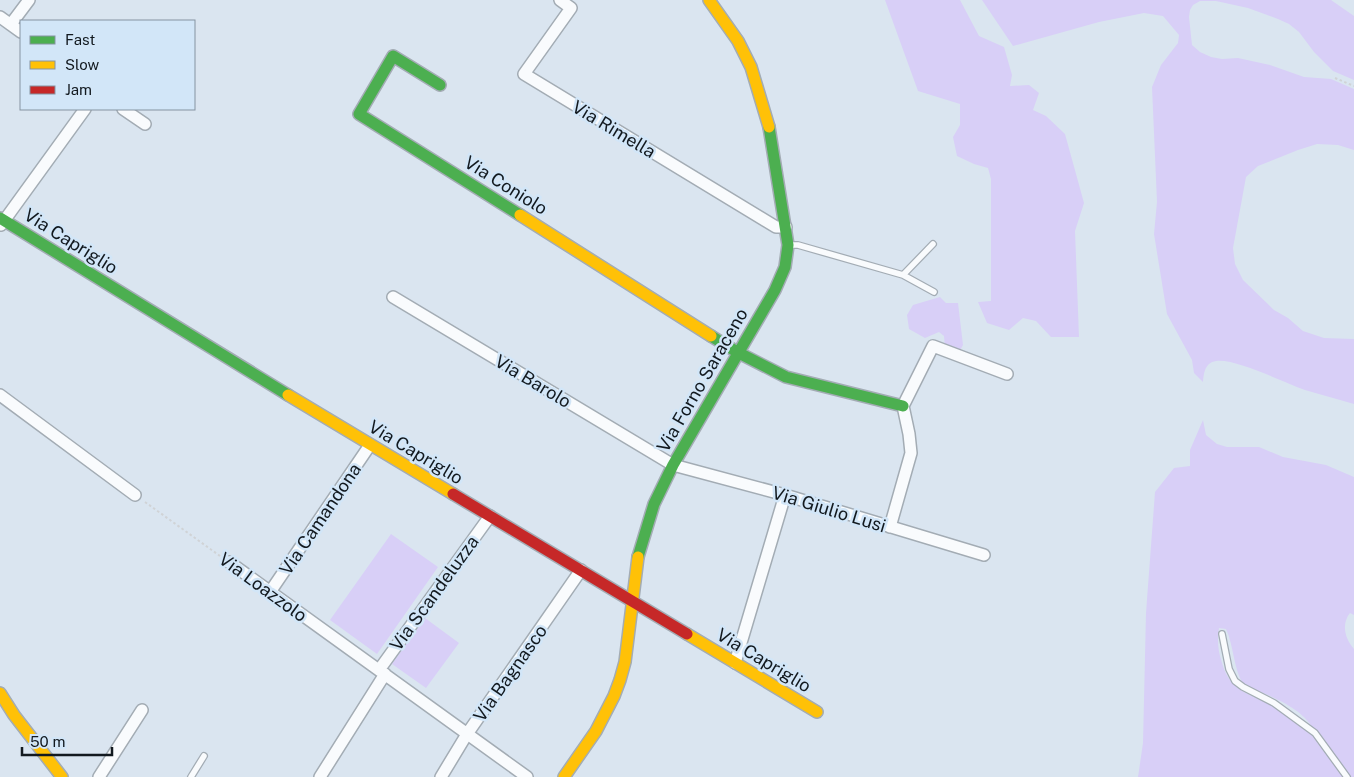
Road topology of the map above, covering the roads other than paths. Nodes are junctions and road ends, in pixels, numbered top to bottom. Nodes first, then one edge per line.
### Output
1 (30, 0) edge
2 (560, 0) edge
3 (709, 0) edge
4 (0, 17) edge
5 (11, 24) junction
6 (20, 31) edge
7 (440, 86) dead end
8 (84, 110) edge
9 (124, 110) edge
10 (145, 124) dead end
11 (2, 222) edge
12 (786, 227) junction
13 (933, 244) dead end
14 (788, 245) junction
15 (903, 274) junction
16 (934, 292) dead end
17 (393, 296) dead end
18 (737, 352) junction
19 (1007, 374) dead end
20 (0, 395) edge
21 (903, 406) junction
22 (370, 445) junction
23 (673, 465) junction
24 (135, 495) road end
25 (785, 495) junction
26 (490, 516) junction
27 (890, 527) junction
28 (984, 555) dead end
29 (229, 562) road end
30 (581, 570) junction
31 (270, 592) junction
32 (632, 601) junction
33 (1222, 634) dead end
34 (735, 663) junction
35 (382, 672) junction
36 (0, 693) edge
37 (142, 710) dead end
38 (817, 712) dead end
39 (467, 734) junction
40 (204, 756) dead end
41 (62, 777) edge
42 (99, 777) edge
43 (191, 777) edge
44 (320, 777) edge
45 (441, 777) edge
46 (527, 777) edge
47 (564, 777) edge
48 (1347, 777) edge

1 - 5 street
2 - 12 street, Via Rimella
3 - 12 street, Via Forno Saraceno
4 - 5 street
5 - 6 street
7 - 18 street, Via Coniolo
8 - 11 street
9 - 10 street
11 - 22 street, Via Capriglio
12 - 14 street, Via Forno Saraceno
13 - 15 lane
14 - 15 lane
14 - 18 street, Via Forno Saraceno
15 - 16 lane
17 - 23 street, Via Barolo
18 - 21 street
18 - 23 street, Via Forno Saraceno
19 - 21 street
20 - 24 street
21 - 27 street
22 - 26 street, Via Capriglio
22 - 31 street, Via Camandona
23 - 25 street, Via Giulio Lusi
23 - 32 street, Via Forno Saraceno
25 - 27 street, Via Giulio Lusi
25 - 34 street
26 - 30 street, Via Capriglio
26 - 35 street, Via Scandeluzza
27 - 28 street, Via Giulio Lusi
29 - 31 street, Via Loazzolo
30 - 32 street, Via Capriglio
30 - 39 street, Via Bagnasco
31 - 35 street, Via Loazzolo
32 - 34 street, Via Capriglio
32 - 47 street, Via Forno Saraceno
33 - 48 lane
34 - 38 street, Via Capriglio
35 - 39 street, Via Loazzolo
35 - 44 street, Via Scandeluzza
36 - 41 street
37 - 42 street
39 - 45 street, Via Bagnasco
39 - 46 street, Via Loazzolo
40 - 43 lane

